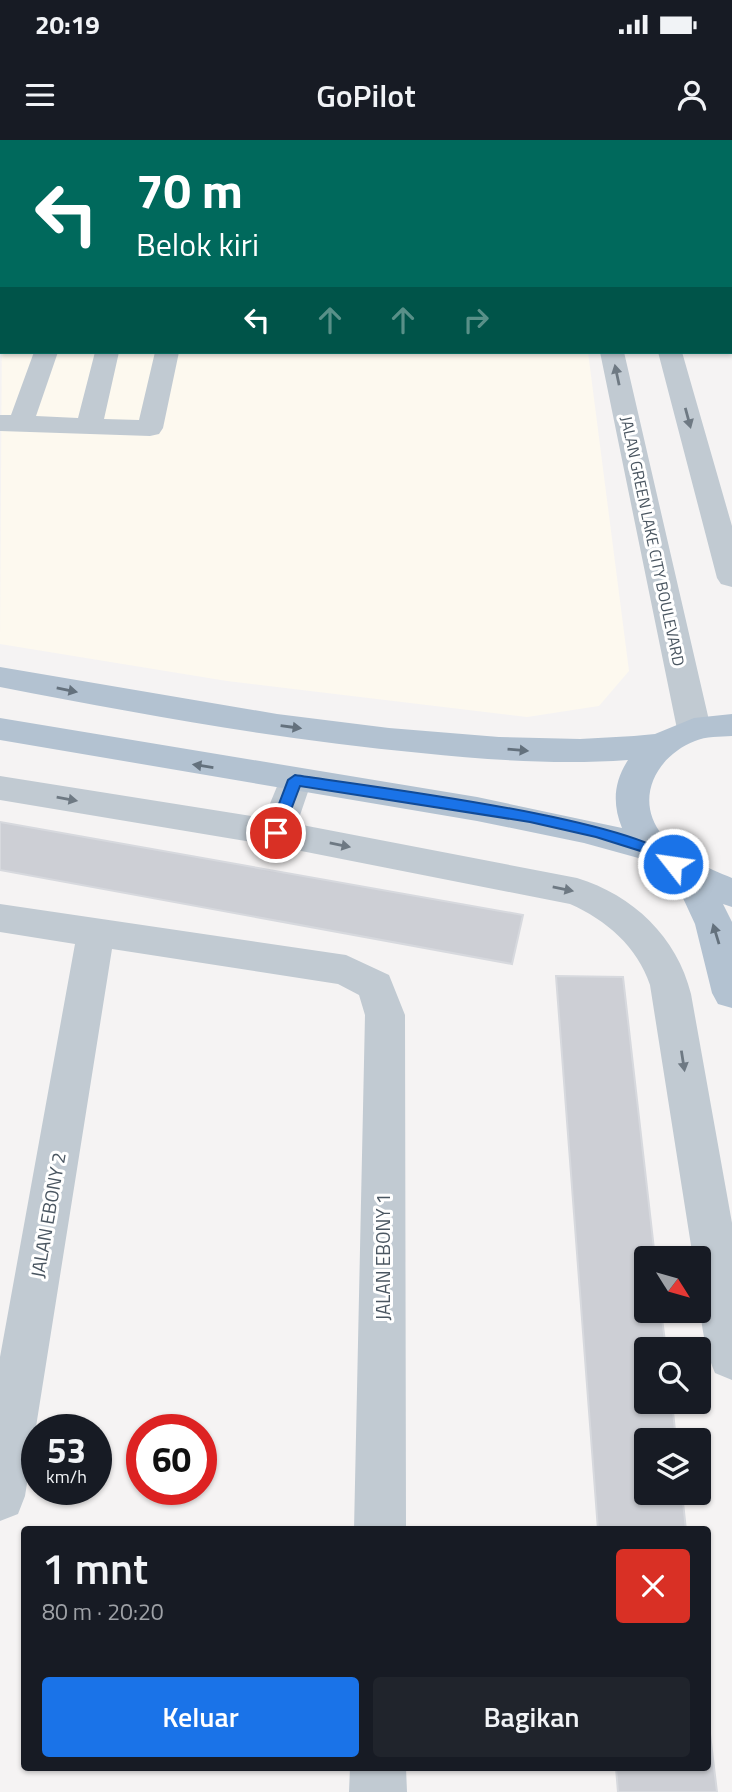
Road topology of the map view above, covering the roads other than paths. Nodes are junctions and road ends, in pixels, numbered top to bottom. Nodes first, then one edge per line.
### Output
1 (45, 354) edge
2 (107, 354) edge
3 (167, 354) edge
4 (612, 354) edge
5 (671, 354) edge
6 (11, 423) edge
7 (89, 426) junction
8 (732, 479) edge
9 (704, 480) junction
10 (732, 578) edge
11 (0, 677) edge
12 (732, 725) edge
13 (0, 729) edge
14 (694, 729) junction
15 (661, 744) junction
16 (295, 780) junction
17 (0, 788) edge
18 (276, 833) junction
19 (655, 850) junction
20 (691, 877) junction
21 (732, 893) edge
22 (0, 918) edge
23 (96, 933) junction
24 (732, 993) edge
25 (732, 1357) edge
26 (0, 1496) edge
27 (380, 1526) edge
28 (378, 1771) edge
29 (378, 1792) edge

1 - 6 street
2 - 7 street
3 - 7 street
14 -> 4 street, JALAN GREEN LAKE CITY BOULEVARD
5 -> 9 street
6 - 7 street
8 - 9 street
9 - 10 street
11 -> 15 main road
12 - 14 main road
16 -> 13 main road
14 - 15 main road
15 - 19 main road
16 - 18 street
16 - 19 main road
17 -> 18 street
18 -> 25 street
19 - 20 main road
20 - 21 main road
24 -> 20 main road
22 - 23 street
23 - 26 street, JALAN EBONY 2
23 - 27 street, JALAN EBONY 1
28 - 29 street

